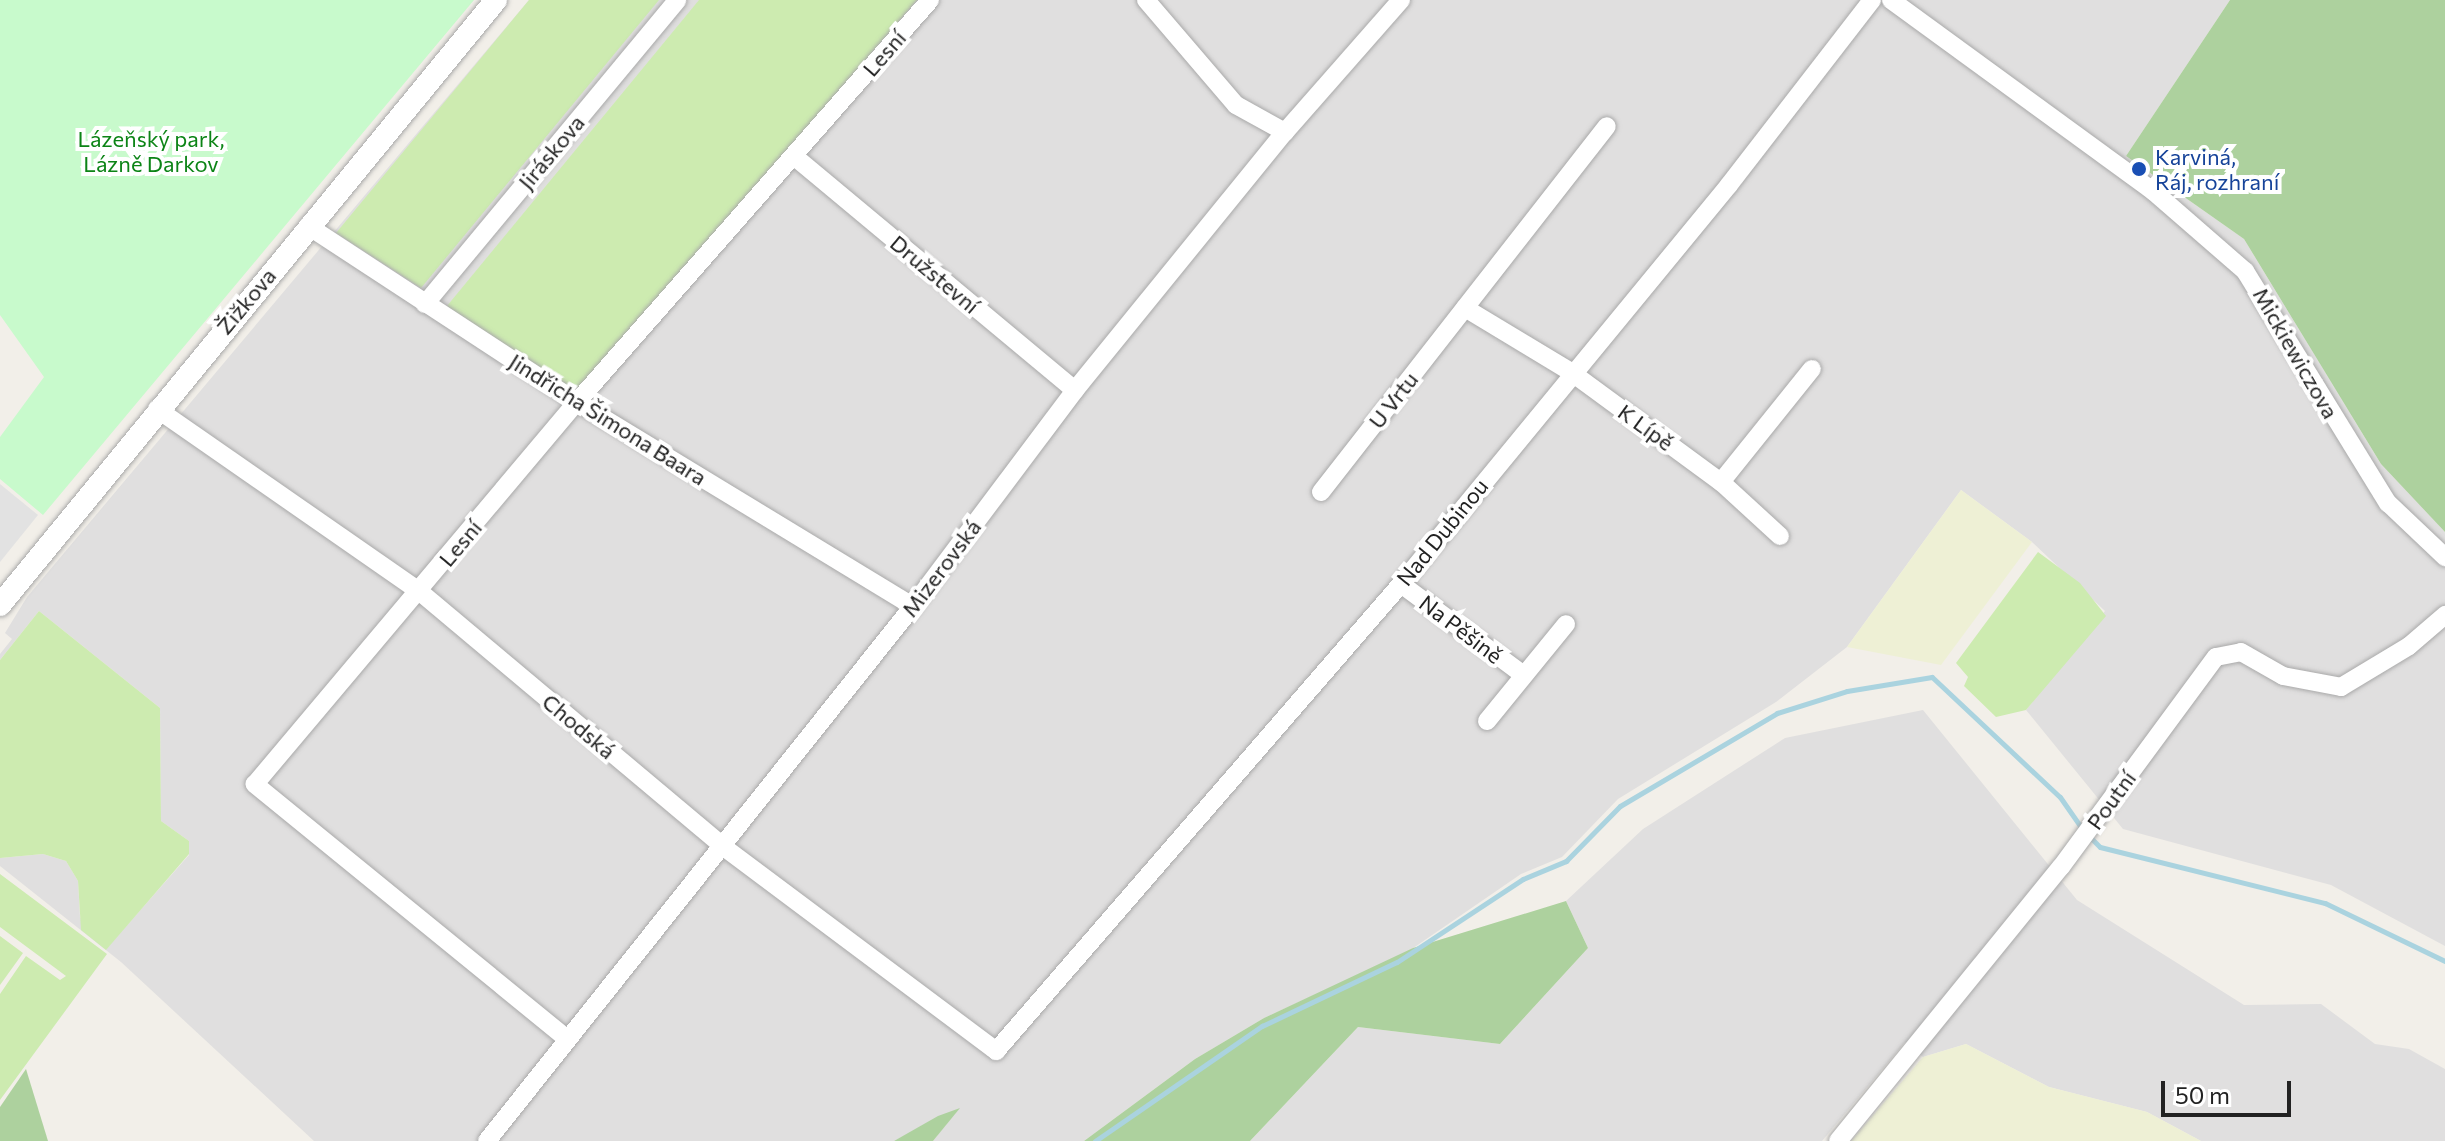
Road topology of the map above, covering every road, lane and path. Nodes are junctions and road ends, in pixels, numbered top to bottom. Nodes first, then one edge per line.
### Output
1 (496, 0) edge
2 (677, 0) edge
3 (930, 0) edge
4 (1146, 0) edge
5 (1401, 0) edge
6 (1872, 0) edge
7 (1891, 0) edge
8 (1607, 126) dead end
9 (1285, 132) junction
10 (795, 157) junction
11 (308, 226) junction
12 (425, 304) junction
13 (1465, 308) junction
14 (1812, 369) dead end
15 (1571, 372) junction
16 (1075, 390) junction
17 (577, 402) junction
18 (157, 409) junction
19 (1721, 482) junction
20 (1321, 492) dead end
21 (1780, 536) dead end
22 (2445, 557) edge
23 (1401, 584) junction
24 (420, 592) junction
25 (0, 605) edge
26 (913, 606) junction
27 (2445, 615) edge
28 (1566, 624) dead end
29 (1522, 674) junction
30 (1487, 721) dead end
31 (721, 845) junction
32 (566, 1038) junction
33 (996, 1051) joint
34 (487, 1141) edge
35 (1838, 1141) edge

1 - 11 street, Žižkova
2 - 12 street, Jiráskova
3 - 10 street, Lesní
4 - 9 street
5 - 9 street, Mizerovská
6 - 15 street, Nad Dubinou
7 - 22 street, Mickiewiczova
8 - 13 street, U Vrtu
9 - 16 street, Mizerovská
10 - 16 street, Družstevní
10 - 17 street, Lesní
11 - 12 street, Jindřicha Šimona Baara
11 - 18 street, Žižkova
12 - 17 street, Jindřicha Šimona Baara
13 - 15 street
13 - 20 street, U Vrtu
14 - 19 street
15 - 19 street, K Lípě
15 - 23 street, Nad Dubinou
16 - 26 street, Mizerovská
17 - 24 street, Lesní
17 - 26 street, Jindřicha Šimona Baara
18 - 24 street, Chodská
18 - 25 street, Žižkova
19 - 21 street, K Lípě
23 - 29 street, Na Pěšině
23 - 33 street, Nad Dubinou
24 - 31 street, Chodská
24 - 32 street, Lesní
26 - 31 street, Mizerovská
27 - 35 street, Poutní
28 - 29 street, Na Pěšině
29 - 30 street, Na Pěšině
31 - 32 street, Mizerovská
31 - 33 street, Chodská
32 - 34 street, Mizerovská

